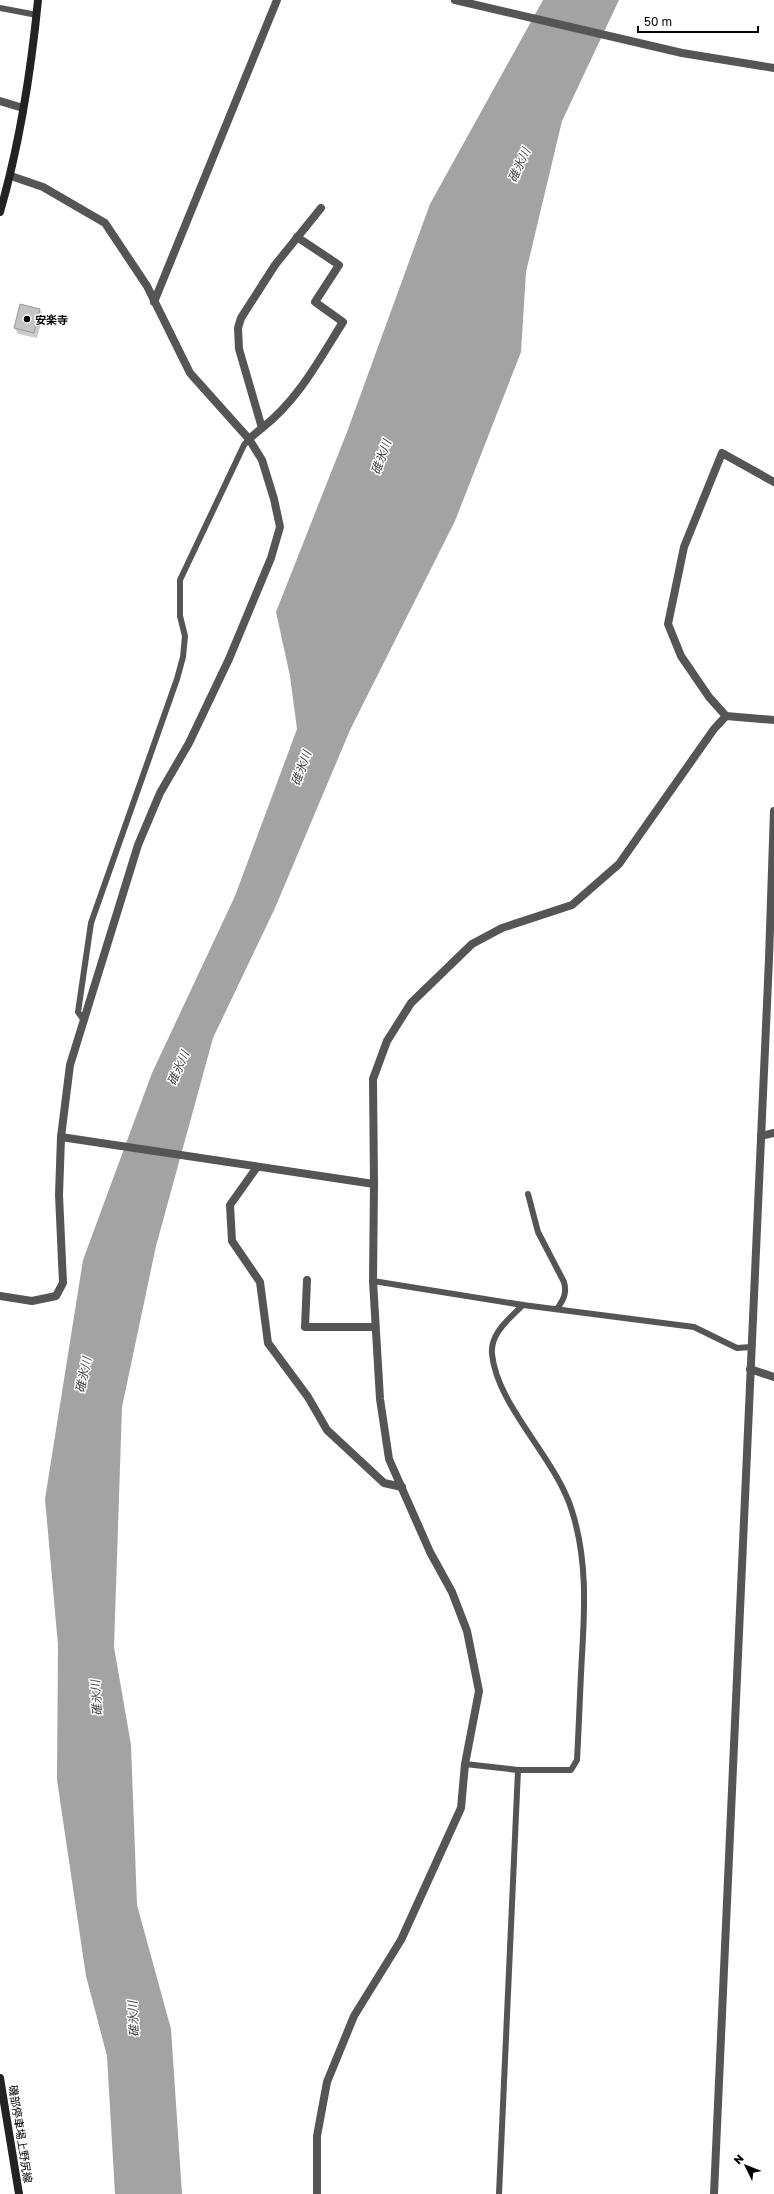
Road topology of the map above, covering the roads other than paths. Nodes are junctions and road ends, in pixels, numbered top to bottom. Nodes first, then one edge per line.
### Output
1 (38, 0) edge
2 (277, 0) edge
3 (455, 0) edge
4 (0, 8) edge
5 (37, 15) junction
6 (774, 68) edge
7 (0, 101) edge
8 (23, 108) junction
9 (11, 176) junction
10 (321, 208) dead end
11 (0, 212) edge
12 (298, 237) junction
13 (154, 302) junction
14 (262, 428) junction
15 (249, 439) junction
16 (774, 482) edge
17 (726, 716) junction
18 (774, 720) edge
19 (774, 811) edge
20 (773, 846) edge
21 (83, 1019) junction
22 (774, 1132) edge
23 (761, 1136) junction
24 (61, 1137) junction
25 (256, 1167) junction
26 (374, 1184) junction
27 (528, 1194) dead end
28 (306, 1280) dead end
29 (373, 1281) junction
30 (0, 1296) edge
31 (523, 1305) junction
32 (557, 1308) junction
33 (375, 1327) junction
34 (751, 1347) junction
35 (750, 1369) junction
36 (774, 1377) edge
37 (402, 1488) junction
38 (465, 1764) junction
39 (518, 1770) junction
40 (0, 2078) edge
41 (19, 2194) edge
42 (318, 2194) edge
43 (499, 2194) edge
44 (714, 2194) edge

1 - 5 main road
2 - 13 street
3 - 6 street
4 - 5 lane
5 - 8 main road
7 - 8 street
8 - 9 main road
9 - 11 main road
9 - 13 street
10 - 12 street
12 - 14 street
12 - 14 street
13 - 15 street
14 - 15 street
15 - 21 lane
15 - 21 street
16 - 17 street
17 - 18 street
17 - 26 street
19 - 20 street
20 - 23 street
21 - 24 street
22 - 23 street
23 - 34 street
24 - 25 street
24 - 30 street
25 - 26 street
25 - 37 street
26 - 29 street
27 - 32 lane
28 - 33 street
29 - 31 lane
29 - 33 street
31 - 32 lane
31 - 39 lane
32 - 34 lane
33 - 37 street
34 - 35 street
35 - 36 street
35 - 44 street
37 - 38 street
38 - 39 lane
38 - 42 street
39 - 43 lane
40 - 41 main road, 磯部停車場上野尻線

